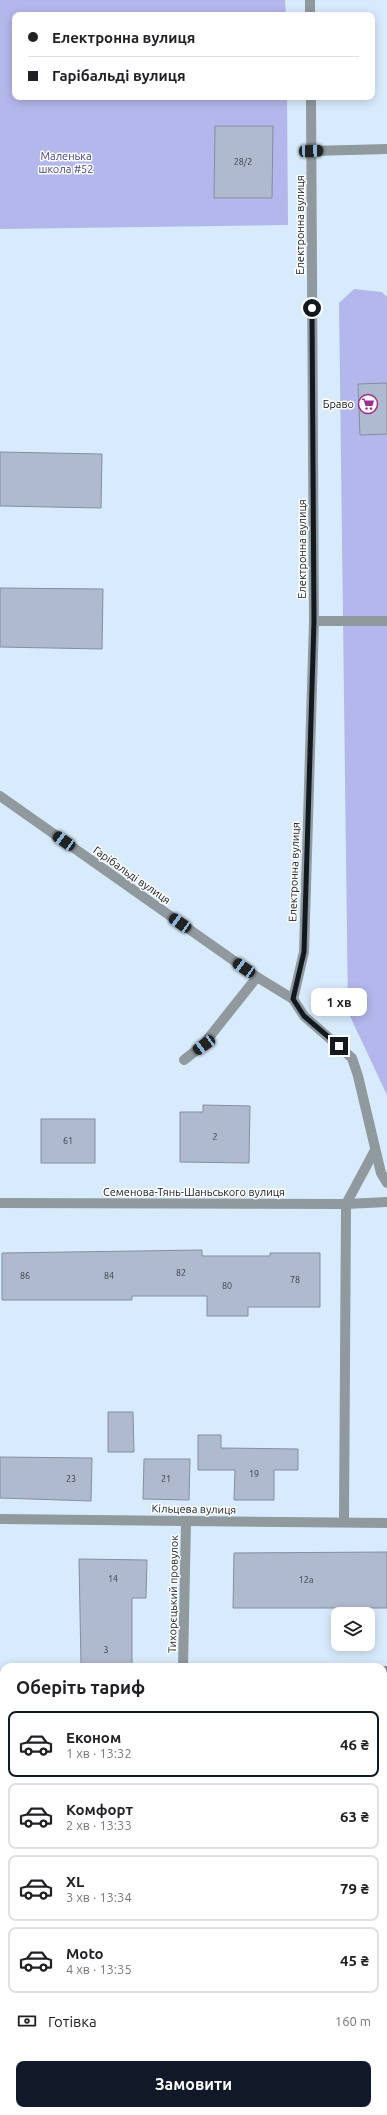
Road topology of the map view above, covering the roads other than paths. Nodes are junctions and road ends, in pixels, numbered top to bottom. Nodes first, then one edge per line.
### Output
1 (310, 0) edge
2 (310, 12) edge
3 (311, 100) edge
4 (387, 149) edge
5 (311, 151) junction
6 (314, 621) junction
7 (387, 621) edge
8 (0, 796) edge
9 (257, 977) junction
10 (293, 999) junction
11 (184, 1060) dead end
12 (375, 1150) junction
13 (387, 1183) edge
14 (387, 1202) edge
15 (0, 1203) edge
16 (346, 1204) junction
17 (0, 1519) edge
18 (186, 1521) junction
19 (344, 1522) junction
20 (387, 1523) edge
21 (183, 1663) edge

1 - 2 street
3 - 5 street, Електронна вулиця
4 - 5 street
5 - 6 street, Електронна вулиця
6 - 7 street
6 - 10 street, Електронна вулиця
8 - 9 street, Гарібальді вулиця
9 - 10 street, Гарібальді вулиця
9 - 11 street
10 - 12 street, Гарібальді вулиця
12 - 13 street, Гарібальді вулиця
12 - 16 street
14 - 16 street, Семенова-Тянь-Шаньського вулиця
15 - 16 street, Семенова-Тянь-Шаньського вулиця
16 - 19 street
17 - 18 street, Кільцева вулиця
18 - 19 street, Кільцева вулиця
18 - 21 street, Тихорєцький провулок
19 - 20 street, Кільцева вулиця

